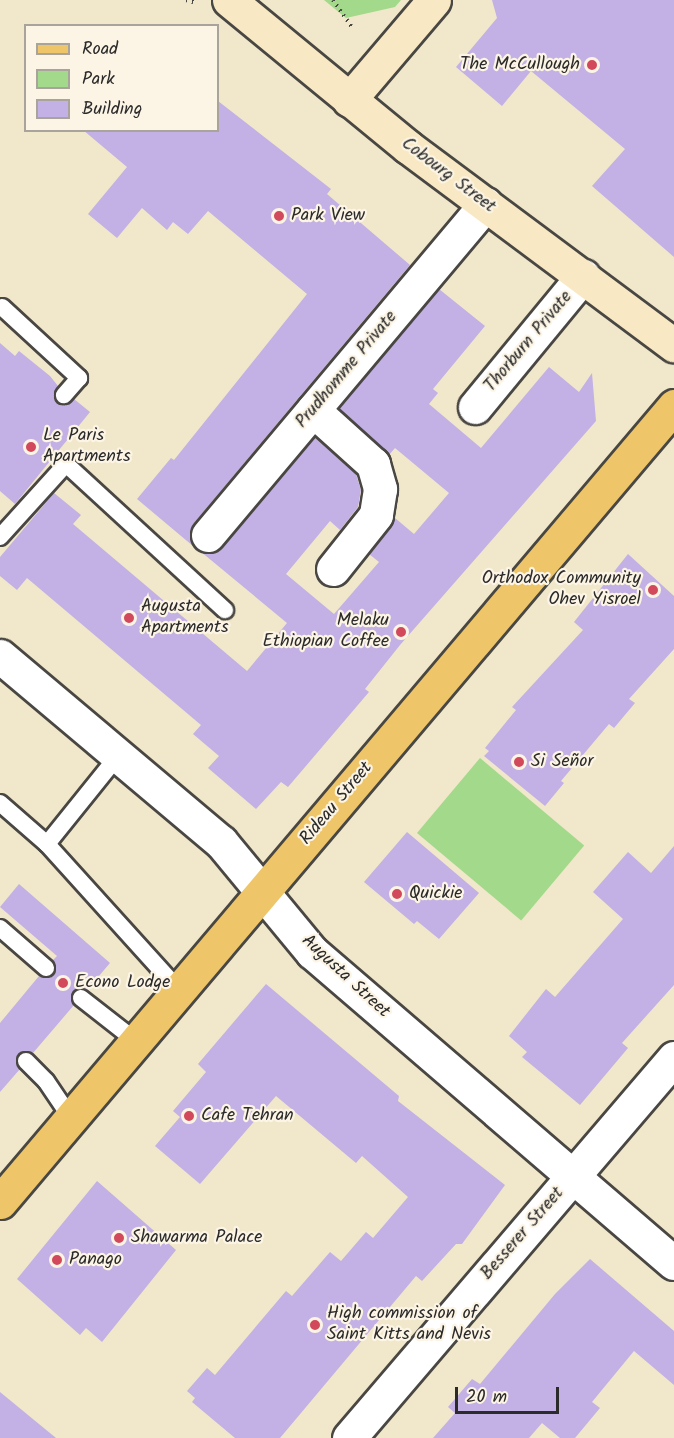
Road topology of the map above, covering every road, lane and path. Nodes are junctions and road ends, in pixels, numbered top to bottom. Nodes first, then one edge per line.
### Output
1 (229, 0) edge
2 (333, 0) edge
3 (435, 0) edge
4 (352, 27) dead end
5 (349, 100) junction
6 (486, 204) junction
7 (583, 276) junction
8 (2, 307) dead end
9 (674, 345) edge
10 (63, 395) dead end
11 (674, 406) edge
12 (475, 407) dead end
13 (313, 410) junction
14 (208, 535) dead end
15 (0, 537) edge
16 (333, 569) dead end
17 (225, 610) dead end
18 (0, 656) edge
19 (117, 757) junction
20 (0, 802) edge
21 (47, 844) junction
22 (262, 893) junction
23 (0, 928) edge
24 (46, 968) dead end
25 (180, 991) junction
26 (81, 998) dead end
27 (136, 1041) junction
28 (674, 1058) edge
29 (26, 1061) dead end
30 (71, 1118) junction
31 (573, 1177) junction
32 (0, 1202) edge
33 (674, 1263) edge
34 (349, 1438) edge

1 - 5 street, Cobourg Street
2 - 4 path
3 - 5 street
5 - 6 street, Cobourg Street
6 - 7 street, Cobourg Street
6 - 13 street, Prudhomme Private
7 - 9 street, Cobourg Street
7 - 12 street, Thorburn Private
8 - 10 lane
11 - 22 main road, Rideau Street
13 - 14 street, Prudhomme Private
13 - 16 street
15 - 17 lane
18 - 19 street, Augusta Street
19 - 21 lane
19 - 22 street, Augusta Street
20 - 21 lane
21 - 25 lane
22 - 25 main road, Rideau Street
22 - 31 street, Augusta Street
23 - 24 lane
25 - 27 main road, Rideau Street
26 - 27 lane
27 - 30 main road, Rideau Street
28 - 31 street, Besserer Street
29 - 30 lane
30 - 32 main road, Rideau Street
31 - 33 street, Augusta Street
31 - 34 street, Besserer Street

